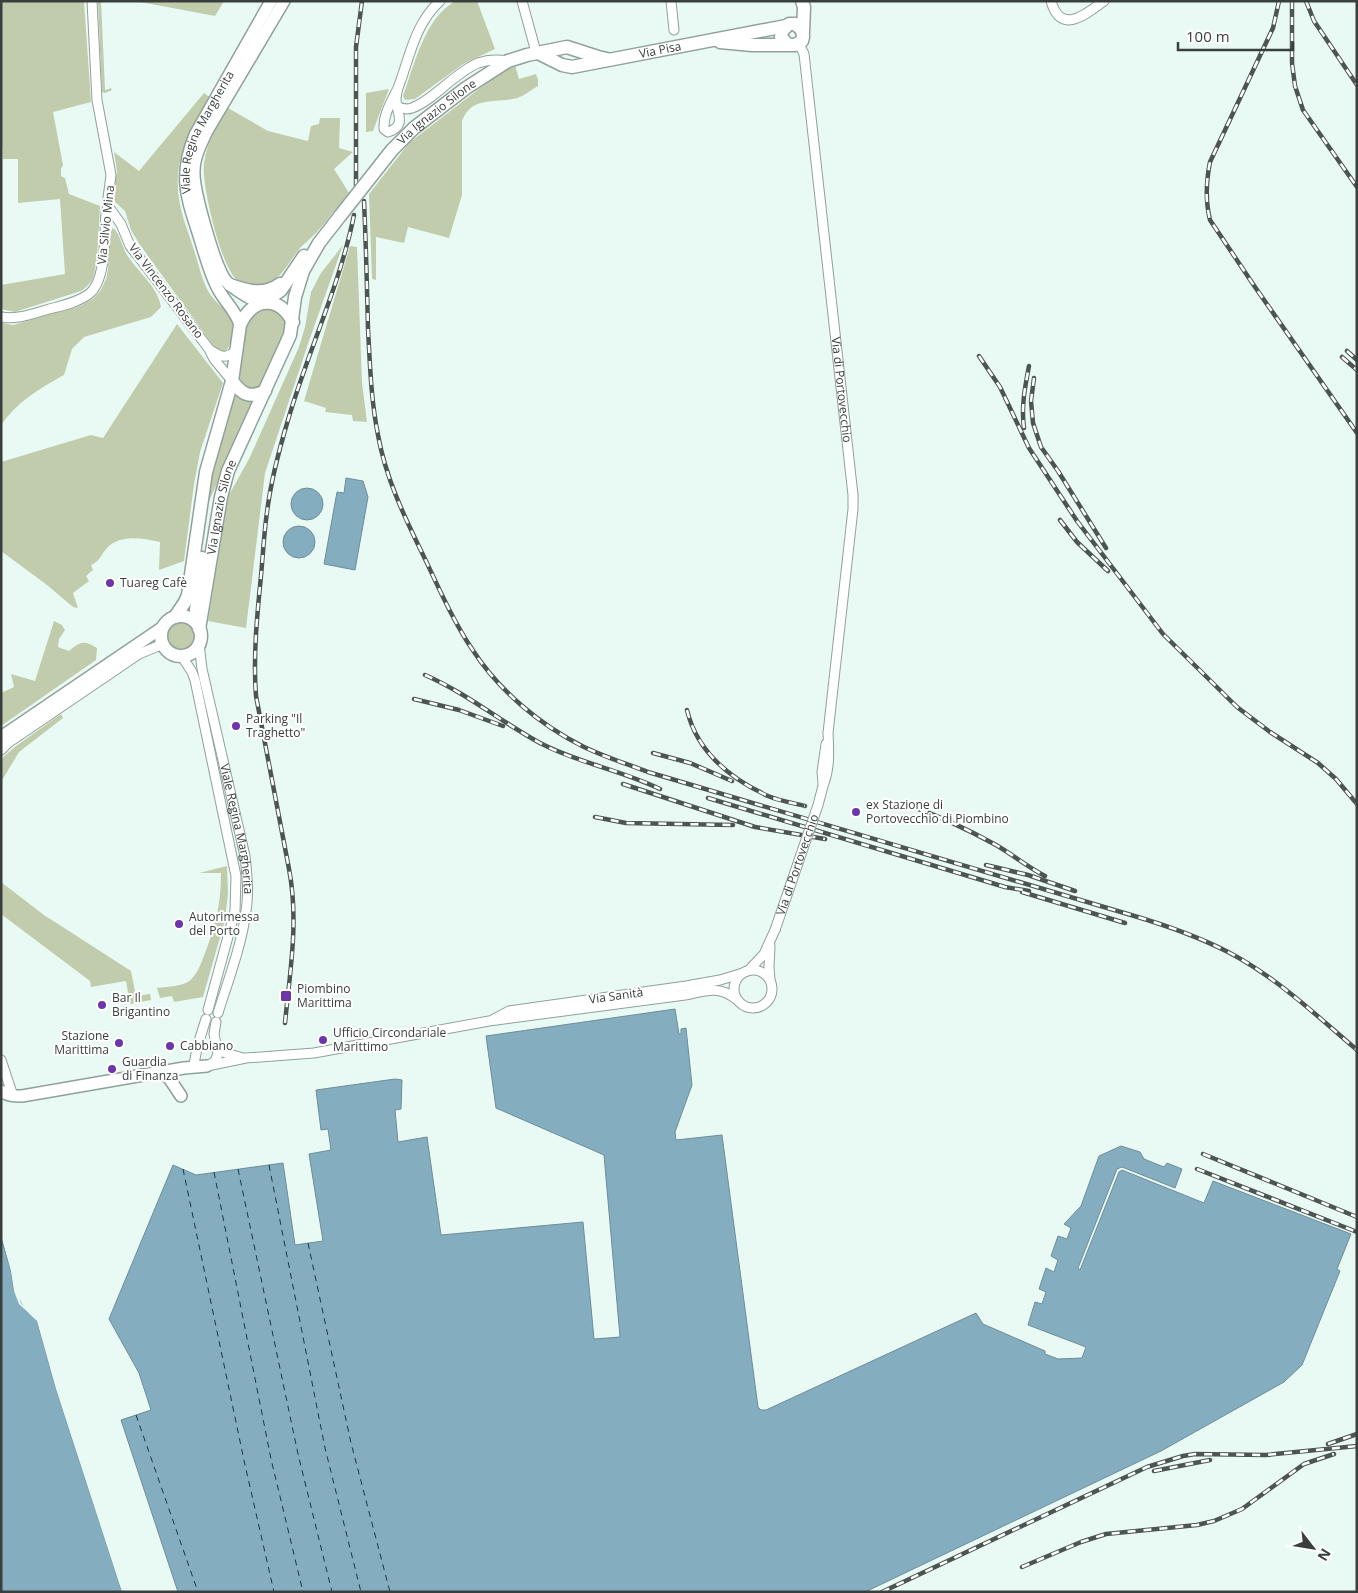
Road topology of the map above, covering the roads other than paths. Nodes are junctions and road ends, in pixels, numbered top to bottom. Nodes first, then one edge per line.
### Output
1 (92, 1) edge
2 (271, 1) edge
3 (284, 1) edge
4 (440, 1) edge
5 (522, 1) edge
6 (671, 1) edge
7 (801, 1) edge
8 (1051, 1) edge
9 (1104, 1) edge
10 (787, 25) junction
11 (674, 30) dead end
12 (797, 40) junction
13 (711, 41) junction
14 (252, 44) junction
15 (580, 51) junction
16 (536, 52) junction
17 (610, 59) junction
18 (508, 61) junction
19 (577, 66) junction
20 (398, 88) junction
21 (397, 106) junction
22 (108, 206) junction
23 (319, 244) junction
24 (292, 272) junction
25 (230, 285) junction
26 (262, 303) junction
27 (1, 317) edge
28 (292, 322) junction
29 (240, 325) junction
30 (209, 350) junction
31 (236, 351) junction
32 (232, 382) junction
33 (266, 391) junction
34 (175, 617) junction
35 (197, 626) junction
36 (163, 627) junction
37 (163, 644) junction
38 (199, 644) junction
39 (181, 655) junction
40 (1, 737) edge
41 (1, 750) edge
42 (770, 943) junction
43 (746, 972) junction
44 (770, 980) junction
45 (736, 999) junction
46 (490, 1021) junction
47 (199, 1042) junction
48 (214, 1042) junction
49 (218, 1051) junction
50 (246, 1058) junction
51 (1, 1060) edge
52 (207, 1066) junction
53 (194, 1067) junction
54 (160, 1072) junction
55 (1, 1091) edge
56 (13, 1096) junction
57 (181, 1096) dead end

1 - 22 street, Via Silvio Mina
2 - 14 street, Viale Regina Margherita
3 - 14 street, Viale Regina Margherita
4 - 20 street
5 - 16 street
6 - 11 street
7 - 10 main road
7 - 12 main road
8 - 9 street
10 - 12 main road
10 - 12 main road, Via di Portovecchio
10 - 13 main road, Via Pisa
12 - 13 main road, Via Pisa
12 - 42 street, Via di Portovecchio, bridge
13 - 17 main road, Via Pisa
14 - 25 street, Viale Regina Margherita
14 - 29 street, Viale Regina Margherita
15 - 16 main road, Via Pisa
15 - 17 main road, Via Pisa
15 - 19 main road
16 - 18 main road, Via Ignazio Silone
16 - 19 main road, Via Pisa
17 - 19 main road, Via Pisa
18 - 21 street
18 - 23 main road, Via Ignazio Silone, bridge
20 - 21 street
20 - 21 street
22 - 27 street, Via Silvio Mina
22 - 30 street, Via Vincenzo Rosano
23 - 24 main road, Via Ignazio Silone
23 - 28 main road, Via Ignazio Silone
24 - 25 main road
24 - 26 main road, Via Ignazio Silone
25 - 26 street, Viale Regina Margherita
26 - 28 main road
26 - 29 main road, Via Ignazio Silone
28 - 33 main road, Via Ignazio Silone
29 - 31 main road
30 - 31 street, Via Vincenzo Rosano
30 - 32 street, Via Vincenzo Rosano
31 - 32 main road
32 - 33 main road
32 - 34 main road
33 - 35 main road, Via Ignazio Silone
34 - 35 main road
34 - 36 main road
35 - 38 main road
36 - 37 main road
36 - 40 street
37 - 39 main road
37 - 41 street
38 - 39 main road
38 - 48 street, Viale Regina Margherita
39 - 47 street, Viale Regina Margherita
42 - 43 street, Via di Portovecchio
42 - 44 street, Via di Portovecchio
43 - 44 street
43 - 45 street
43 - 46 street, Via Sanità
44 - 45 street, Via Sanità
45 - 46 street, Via Sanità
46 - 50 street, Via Sanità
47 - 48 street
47 - 53 street, Viale Regina Margherita
48 - 49 street, Viale Regina Margherita
49 - 50 street
49 - 52 street
50 - 52 street
51 - 56 street
52 - 53 street
53 - 54 street
54 - 56 street
54 - 57 street
55 - 56 street

